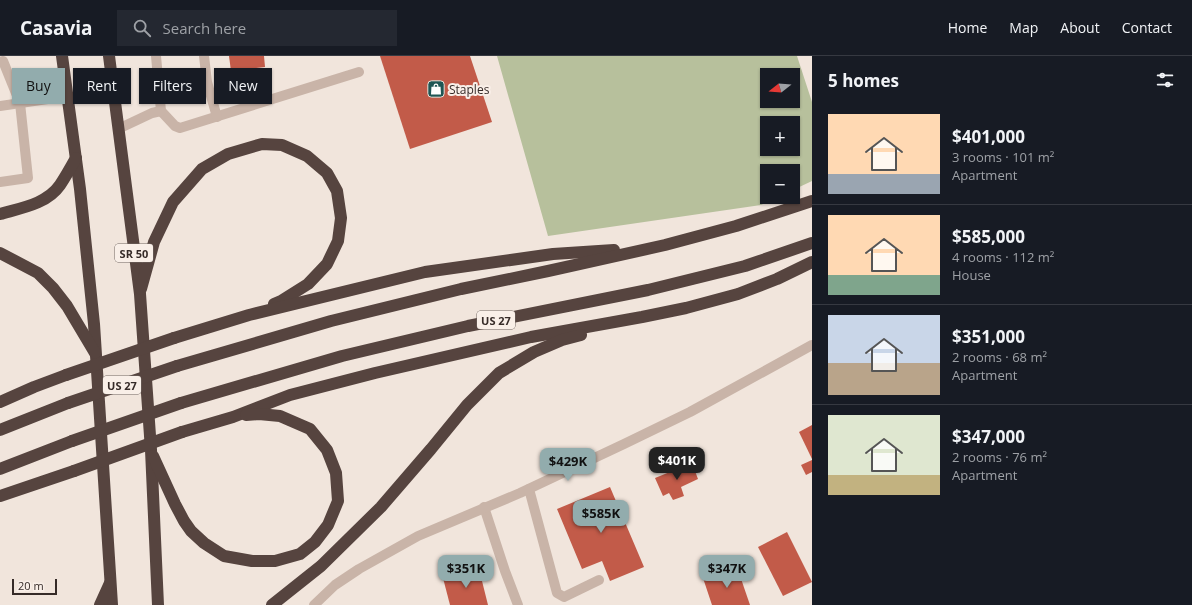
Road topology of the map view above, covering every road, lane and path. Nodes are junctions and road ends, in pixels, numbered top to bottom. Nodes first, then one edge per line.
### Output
1 (62, 56) edge
2 (109, 56) edge
3 (156, 56) edge
4 (204, 56) edge
5 (0, 62) edge
6 (359, 72) dead end
7 (12, 83) edge
8 (65, 96) edge
9 (68, 96) junction
10 (13, 104) edge
11 (20, 104) edge
12 (0, 106) edge
13 (161, 111) junction
14 (217, 117) junction
15 (118, 129) junction
16 (76, 158) junction
17 (0, 182) edge
18 (812, 201) edge
19 (0, 214) edge
20 (812, 242) edge
21 (665, 245) junction
22 (0, 253) edge
23 (812, 262) edge
24 (140, 294) junction
25 (249, 315) junction
26 (642, 317) junction
27 (812, 345) edge
28 (96, 356) junction
29 (34, 387) junction
30 (0, 394) edge
31 (0, 402) edge
32 (233, 416) junction
33 (0, 430) edge
34 (151, 450) junction
35 (0, 469) edge
36 (529, 488) junction
37 (0, 496) edge
38 (484, 507) junction
39 (599, 580) dead end
40 (110, 582) junction
41 (100, 605) edge
42 (112, 605) edge
43 (158, 605) edge
44 (272, 605) edge
45 (314, 605) edge
46 (518, 605) edge

1 - 9 highway
2 - 15 highway, SR 50
3 - 13 street
4 - 14 street
5 - 7 street
6 - 14 street
8 - 9 street
9 - 16 highway
10 - 12 street
11 - 17 street
13 - 14 street
13 - 15 street
15 - 24 highway, SR 50
16 - 19 highway
16 - 28 highway
18 - 21 highway, US 27
20 - 35 highway, US 27, bridge
21 - 25 highway
21 - 33 highway, US 27, bridge
22 - 28 highway
23 - 26 highway
24 - 25 highway
24 - 34 highway, SR 50
25 - 29 highway, bridge
26 - 32 highway
26 - 44 highway
27 - 36 street
28 - 40 highway
29 - 30 highway
29 - 31 highway
32 - 34 highway
32 - 37 highway, bridge
34 - 43 highway, SR 50
36 - 38 street
36 - 39 street
38 - 45 street
38 - 46 street
40 - 41 highway
40 - 42 highway

